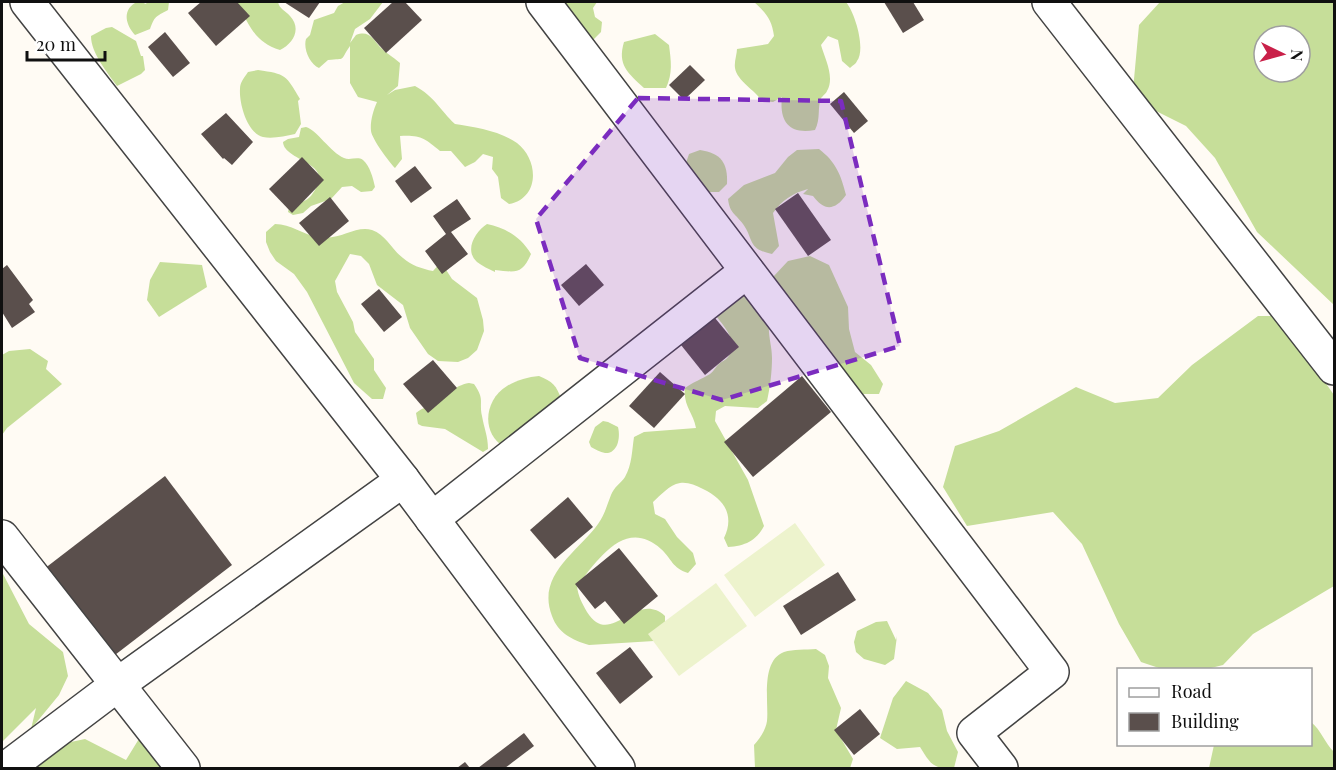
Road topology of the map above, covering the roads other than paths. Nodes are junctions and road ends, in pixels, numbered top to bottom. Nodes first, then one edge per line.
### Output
1 (27, 2) edge
2 (543, 2) edge
3 (1049, 2) edge
4 (747, 271) junction
5 (1335, 368) edge
6 (403, 480) junction
7 (432, 519) junction
8 (2, 537) edge
9 (117, 685) junction
10 (7, 768) edge
11 (183, 768) edge
12 (618, 768) edge
13 (1001, 768) edge

1 - 6 street
2 - 4 street
3 - 5 street
4 - 7 street
4 - 13 street
6 - 7 street
6 - 9 street
7 - 12 street
8 - 9 street
9 - 10 street
9 - 11 street

